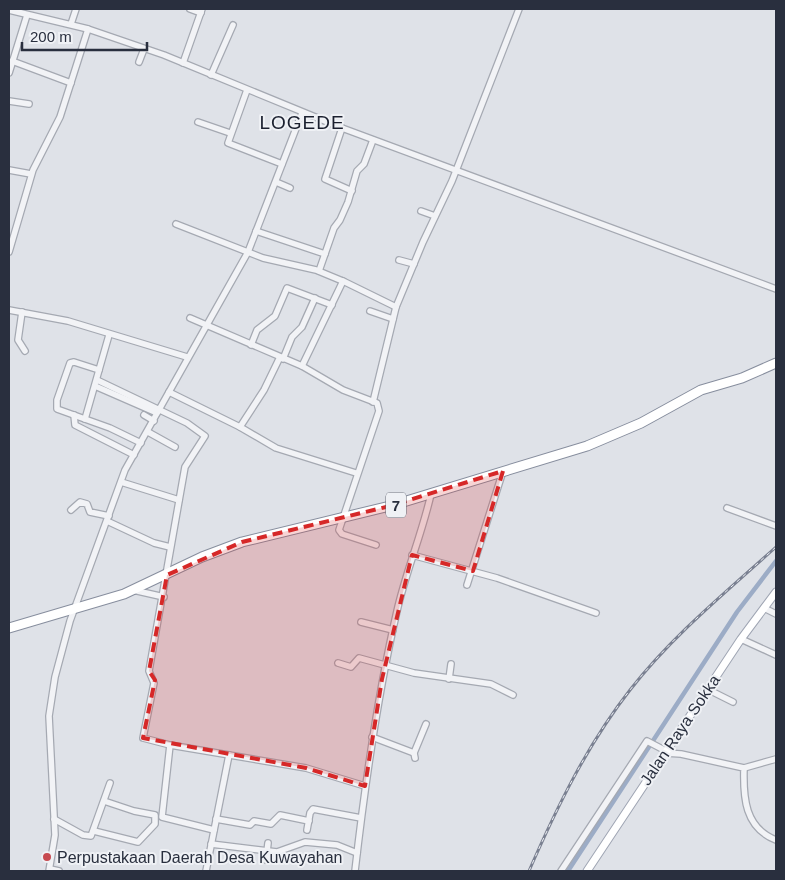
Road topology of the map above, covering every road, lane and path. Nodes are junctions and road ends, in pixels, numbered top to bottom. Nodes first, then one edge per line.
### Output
1 (76, 9) edge
2 (190, 9) edge
3 (518, 9) edge
4 (9, 10) edge
5 (201, 11) edge
6 (27, 15) junction
7 (71, 24) junction
8 (233, 25) dead end
9 (88, 29) junction
10 (144, 49) junction
11 (12, 61) junction
12 (139, 62) dead end
13 (183, 63) junction
14 (9, 73) edge
15 (211, 75) junction
16 (71, 83) junction
17 (247, 90) junction
18 (9, 101) edge
19 (28, 104) dead end
20 (302, 113) junction
21 (198, 122) dead end
22 (342, 128) junction
23 (230, 133) junction
24 (374, 140) junction
25 (282, 164) junction
26 (9, 170) edge
27 (456, 170) junction
28 (31, 174) junction
29 (276, 182) junction
30 (290, 188) dead end
31 (352, 191) junction
32 (421, 211) dead end
33 (435, 216) junction
34 (176, 224) dead end
35 (256, 231) junction
36 (9, 252) edge
37 (248, 252) junction
38 (325, 254) junction
39 (398, 260) dead end
40 (414, 264) junction
41 (319, 272) junction
42 (343, 281) junction
43 (776, 289) edge
44 (315, 298) junction
45 (332, 304) junction
46 (396, 307) junction
47 (9, 310) edge
48 (370, 311) dead end
49 (22, 312) junction
50 (190, 318) dead end
51 (393, 319) junction
52 (207, 325) junction
53 (109, 335) junction
54 (251, 345) junction
55 (25, 351) dead end
56 (187, 357) junction
57 (282, 358) junction
58 (776, 364) edge
59 (302, 366) junction
60 (99, 370) junction
61 (96, 383) junction
62 (169, 392) junction
63 (373, 402) junction
64 (159, 411) junction
65 (74, 415) junction
66 (144, 415) dead end
67 (85, 419) junction
68 (154, 421) junction
69 (240, 427) junction
70 (148, 432) junction
71 (142, 443) junction
72 (175, 447) dead end
73 (134, 455) junction
74 (503, 471) junction
75 (356, 474) junction
76 (121, 482) junction
77 (431, 494) junction
78 (179, 500) junction
79 (727, 508) dead end
80 (71, 510) dead end
81 (343, 518) junction
82 (108, 519) junction
83 (776, 526) edge
84 (376, 545) dead end
85 (170, 547) junction
86 (412, 555) junction
87 (473, 571) junction
88 (167, 575) junction
89 (467, 585) dead end
90 (133, 590) junction
91 (776, 592) edge
92 (164, 597) junction
93 (764, 608) junction
94 (73, 610) junction
95 (596, 613) dead end
96 (776, 614) edge
97 (361, 622) dead end
98 (9, 628) edge
99 (393, 630) junction
100 (741, 639) junction
101 (776, 655) edge
102 (338, 663) dead end
103 (452, 664) dead end
104 (385, 665) junction
105 (449, 678) junction
106 (707, 689) junction
107 (512, 695) dead end
108 (733, 702) dead end
109 (426, 724) dead end
110 (372, 737) junction
111 (170, 745) junction
112 (666, 752) junction
113 (229, 755) junction
114 (776, 759) edge
115 (744, 768) junction
116 (110, 783) dead end
117 (365, 786) junction
118 (104, 801) junction
119 (136, 803) dead end
120 (134, 811) junction
121 (159, 814) junction
122 (361, 818) junction
123 (54, 819) junction
124 (216, 819) junction
125 (309, 821) junction
126 (214, 830) junction
127 (307, 830) dead end
128 (94, 831) junction
129 (776, 840) edge
130 (268, 843) dead end
131 (211, 844) junction
132 (267, 852) junction
133 (357, 853) junction
134 (266, 860) dead end
135 (49, 870) edge
136 (59, 871) edge
137 (206, 871) edge
138 (355, 871) edge
139 (561, 871) edge
140 (587, 871) edge

1 - 7 street
2 - 5 street
3 - 27 street
4 - 6 street
5 - 13 street
6 - 7 street
6 - 11 street
7 - 9 street
8 - 15 street
9 - 10 street
9 - 16 street
10 - 12 street
10 - 13 street
11 - 14 street
11 - 16 street
13 - 15 street
15 - 17 street
16 - 28 street
17 - 20 street
17 - 23 street
18 - 19 street
20 - 22 street
20 - 25 street
21 - 23 street
22 - 24 street
22 - 31 street
23 - 25 street
24 - 27 street
24 - 31 street
25 - 29 street
26 - 28 street
27 - 33 street
27 - 43 street
28 - 36 street
29 - 30 street
29 - 35 street
31 - 38 street
32 - 33 street
33 - 40 street
34 - 37 street
35 - 37 street
35 - 38 street
37 - 41 street
37 - 52 street
38 - 41 street
39 - 40 street
40 - 46 street
41 - 42 street
42 - 45 street
42 - 46 street
44 - 45 street
44 - 54 street
44 - 57 street
45 - 59 street
46 - 51 street
47 - 49 street
48 - 51 street
49 - 53 street
49 - 55 street
50 - 52 street
51 - 63 street
52 - 54 street
52 - 56 street
53 - 56 street
53 - 60 street
54 - 57 street
56 - 62 street
57 - 59 street
57 - 69 street
58 - 74 highway, 7
59 - 63 street
60 - 61 street
60 - 65 street
61 - 64 street
61 - 67 street
62 - 64 street
62 - 69 street
63 - 75 street
64 - 68 street
64 - 78 street
65 - 67 street
65 - 73 street
66 - 68 street
67 - 71 street
68 - 70 street
69 - 75 street
70 - 71 street
70 - 72 street
71 - 73 street
73 - 76 street
74 - 77 highway, 7
74 - 87 street
75 - 81 street
76 - 78 street
76 - 82 street
77 - 81 highway, 7
77 - 86 street
78 - 85 street
79 - 83 street
80 - 82 street
81 - 84 street
81 - 88 highway, 7
82 - 85 street
82 - 94 street
85 - 88 street
86 - 87 street
86 - 99 street
87 - 89 street
87 - 95 street
88 - 90 highway, 7
88 - 92 street
90 - 92 street
90 - 94 highway, 7
91 - 93 main road, Jalan Raya Sokka
92 - 111 street
93 - 96 street
93 - 100 main road, Jalan Raya Sokka
94 - 98 highway, 7
94 - 123 street
97 - 99 street
99 - 104 street
100 - 101 street
100 - 106 main road, Jalan Raya Sokka
102 - 104 street
103 - 105 street
104 - 105 street
104 - 110 street
105 - 107 street
106 - 108 street
106 - 112 main road, Jalan Raya Sokka
109 - 110 street
110 - 117 street
111 - 113 street
111 - 121 street
112 - 115 street
112 - 139 street
112 - 140 main road, Jalan Raya Sokka
113 - 117 street
113 - 124 street
114 - 115 street
115 - 129 street
116 - 118 street
117 - 122 street
118 - 120 street
118 - 128 street
119 - 120 street
120 - 121 street
121 - 126 street
121 - 128 street
122 - 125 street
122 - 133 street
123 - 128 street
123 - 135 street
124 - 125 street
124 - 126 street
125 - 127 street
126 - 131 street
130 - 132 street
131 - 132 street
131 - 137 street
132 - 133 street
132 - 134 street
133 - 138 street
135 - 136 street

